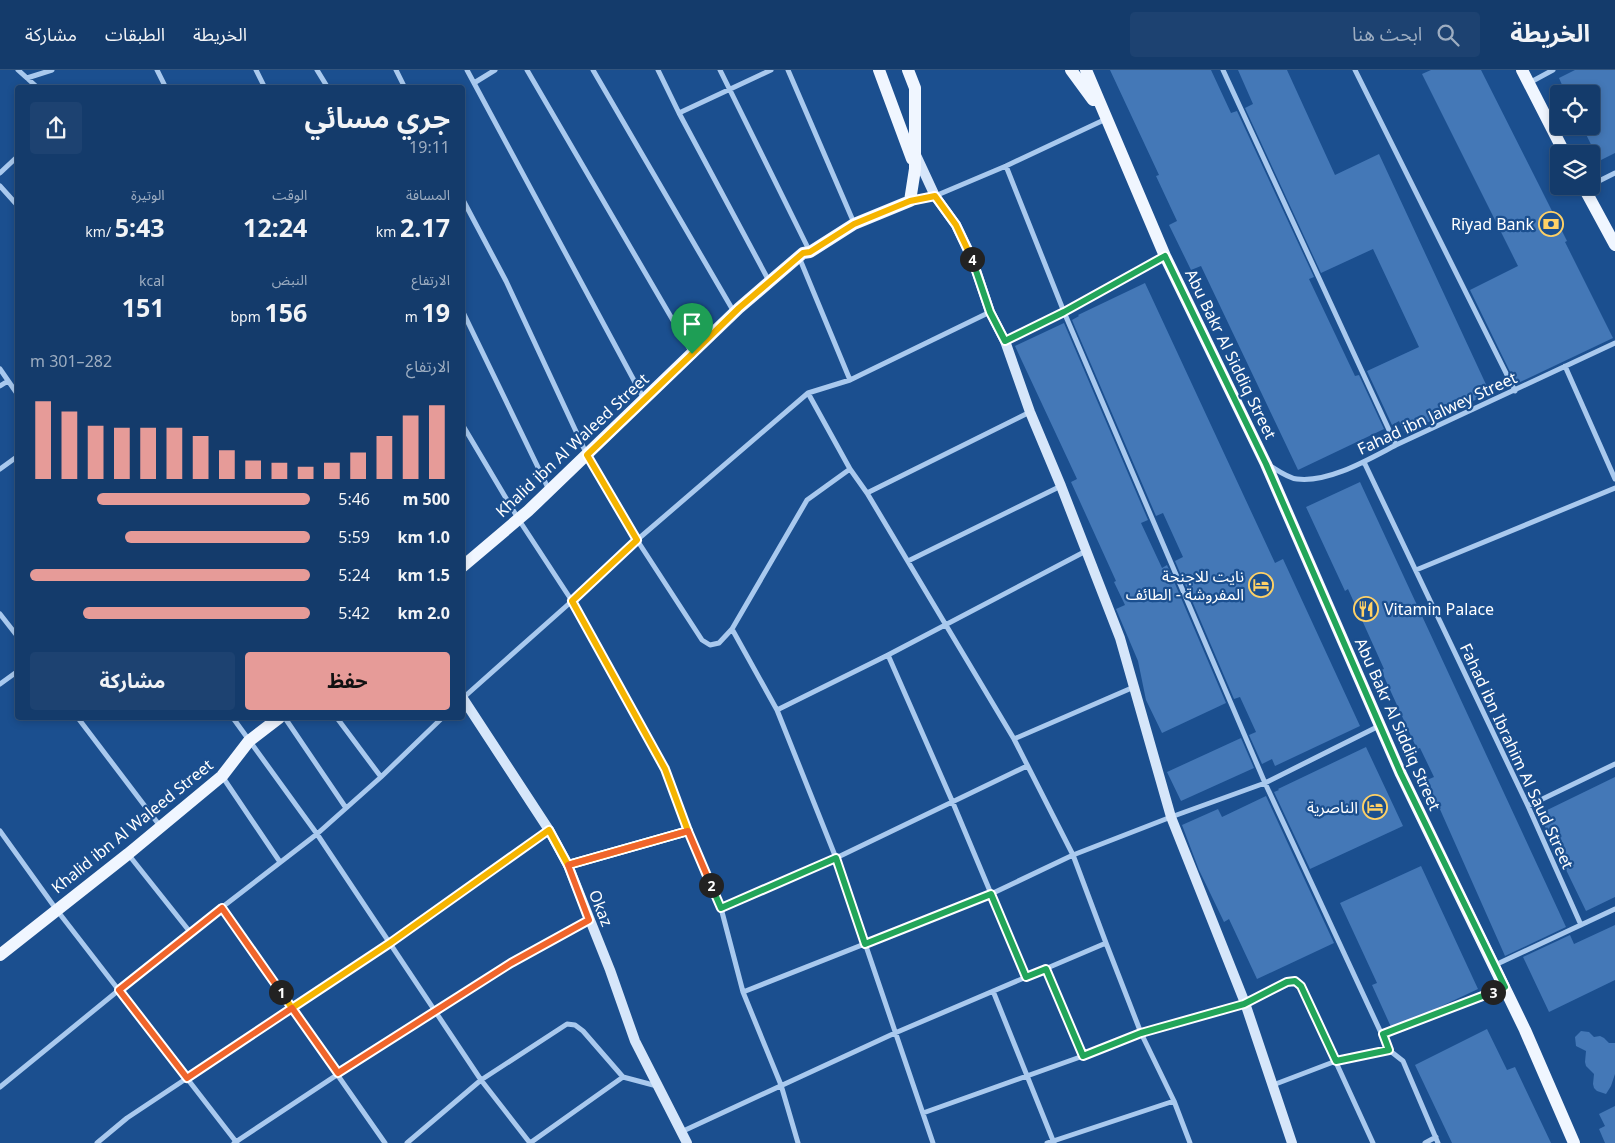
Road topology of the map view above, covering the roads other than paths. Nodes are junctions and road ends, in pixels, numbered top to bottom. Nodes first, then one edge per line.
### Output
1 (18, 70) edge
2 (52, 70) edge
3 (157, 70) edge
4 (256, 70) edge
5 (317, 70) edge
6 (396, 70) edge
7 (467, 70) edge
8 (495, 70) edge
9 (527, 70) edge
10 (593, 70) edge
11 (658, 70) edge
12 (720, 70) edge
13 (772, 70) edge
14 (788, 70) edge
15 (879, 70) edge
16 (908, 70) edge
17 (1071, 70) edge
18 (1086, 70) edge
19 (1223, 70) edge
20 (1355, 70) edge
21 (1522, 70) edge
22 (1553, 70) edge
23 (37, 72) edge
24 (27, 78) junction
25 (474, 83) junction
26 (1528, 84) junction
27 (35, 85) edge
28 (164, 85) edge
29 (264, 85) edge
30 (326, 85) edge
31 (404, 85) edge
32 (730, 90) junction
33 (679, 113) junction
34 (1106, 118) junction
35 (1560, 145) edge
36 (915, 152) junction
37 (15, 159) edge
38 (1006, 166) junction
39 (915, 169) junction
40 (0, 173) edge
41 (1615, 173) edge
42 (1600, 180) edge
43 (0, 186) edge
44 (1590, 195) edge
45 (935, 196) junction
46 (910, 201) junction
47 (15, 203) edge
48 (465, 204) edge
49 (854, 224) junction
50 (1615, 245) edge
51 (804, 254) junction
52 (1165, 256) junction
53 (770, 282) junction
54 (734, 312) junction
55 (990, 312) junction
56 (1064, 312) junction
57 (465, 316) edge
58 (1005, 341) junction
59 (1615, 343) edge
60 (692, 354) junction
61 (1565, 366) junction
62 (0, 369) edge
63 (850, 380) junction
64 (8, 381) junction
65 (0, 386) edge
66 (15, 391) edge
67 (1515, 391) junction
68 (808, 393) junction
69 (644, 400) junction
70 (1030, 412) junction
71 (465, 429) edge
72 (1396, 444) junction
73 (587, 455) junction
74 (15, 458) edge
75 (1364, 462) junction
76 (1266, 464) junction
77 (850, 469) junction
78 (0, 470) edge
79 (1615, 480) edge
80 (1061, 486) junction
81 (1615, 488) edge
82 (549, 491) junction
83 (867, 493) junction
84 (518, 520) junction
85 (637, 540) junction
86 (1086, 551) junction
87 (908, 561) junction
88 (465, 564) edge
89 (1416, 570) junction
90 (572, 601) junction
91 (0, 614) edge
92 (945, 625) junction
93 (732, 629) junction
94 (15, 633) edge
95 (888, 655) junction
96 (15, 673) edge
97 (0, 684) edge
98 (1134, 687) junction
99 (465, 695) edge
100 (465, 700) edge
101 (777, 710) junction
102 (80, 720) edge
103 (234, 720) edge
104 (276, 720) edge
105 (285, 720) edge
106 (338, 720) edge
107 (440, 720) edge
108 (1380, 726) junction
109 (1014, 739) junction
110 (249, 742) junction
111 (1615, 764) edge
112 (1027, 766) junction
113 (222, 776) junction
114 (381, 777) junction
115 (1265, 783) junction
116 (953, 803) junction
117 (1528, 806) junction
118 (346, 808) junction
119 (1171, 817) junction
120 (160, 826) junction
121 (549, 830) junction
122 (0, 831) edge
123 (688, 831) junction
124 (317, 834) junction
125 (128, 854) junction
126 (1073, 855) junction
127 (836, 858) junction
128 (280, 862) junction
129 (568, 865) junction
130 (991, 894) junction
131 (222, 908) junction
132 (721, 908) junction
133 (56, 909) junction
134 (1615, 909) edge
135 (589, 920) junction
136 (1581, 925) junction
137 (190, 932) junction
138 (390, 943) junction
139 (1106, 943) junction
140 (865, 944) junction
141 (0, 955) edge
142 (1494, 966) junction
143 (1046, 969) junction
144 (1026, 977) junction
145 (1505, 987) junction
146 (119, 990) junction
147 (993, 991) junction
148 (743, 992) junction
149 (1244, 1004) junction
150 (292, 1008) junction
151 (435, 1010) junction
152 (896, 1033) junction
153 (1141, 1033) junction
154 (1383, 1034) junction
155 (1389, 1050) junction
156 (1083, 1056) junction
157 (1336, 1061) junction
158 (338, 1073) junction
159 (1027, 1076) junction
160 (623, 1077) junction
161 (187, 1078) junction
162 (481, 1080) junction
163 (781, 1085) junction
164 (1272, 1085) junction
165 (657, 1086) junction
166 (0, 1087) edge
167 (1174, 1101) junction
168 (922, 1113) junction
169 (681, 1132) junction
170 (1437, 1140) edge
171 (1054, 1142) edge
172 (97, 1143) edge
173 (236, 1143) edge
174 (385, 1143) edge
175 (407, 1143) edge
176 (530, 1143) edge
177 (687, 1143) edge
178 (798, 1143) edge
179 (933, 1143) edge
180 (1047, 1143) edge
181 (1190, 1143) edge
182 (1292, 1143) edge
183 (1373, 1143) edge
184 (1425, 1143) edge
185 (1574, 1143) edge

1 - 24 street
2 - 23 street
3 - 28 street
4 - 29 street
5 - 30 street
6 - 31 street
7 - 25 street
8 - 25 street
9 - 60 street
10 - 54 street
11 - 33 street
12 - 32 street
13 - 32 street
14 - 49 street
15 - 39 main road
16 - 36 main road
17 - 34 main road
18 - 34 main road, Abu Bakr Al Siddiq Street
19 - 72 street
20 - 67 street
21 - 26 main road
22 - 26 street
23 - 24 street
24 - 27 street
25 - 69 street
26 - 35 main road
32 - 33 street
32 - 51 street
33 - 53 street
34 - 38 street
34 - 52 main road, Abu Bakr Al Siddiq Street
36 - 39 main road
36 - 45 street
37 - 40 street
38 - 45 street
38 - 56 street
39 - 46 main road
41 - 42 street
43 - 47 street
44 - 50 main road
45 - 46 street
45 - 55 street
46 - 49 main road, Khalid ibn Al Waleed Street
48 - 73 street
49 - 51 main road, Khalid ibn Al Waleed Street
51 - 53 main road, Khalid ibn Al Waleed Street
51 - 63 street
52 - 56 street
52 - 76 main road, Abu Bakr Al Siddiq Street
53 - 54 main road, Khalid ibn Al Waleed Street
54 - 60 main road, Khalid ibn Al Waleed Street
55 - 58 street
55 - 63 street
56 - 58 street
56 - 115 street
57 - 82 street
58 - 70 street
59 - 61 street, Fahad ibn Jalwey Street
60 - 69 main road, Khalid ibn Al Waleed Street
61 - 67 street, Fahad ibn Jalwey Street
61 - 79 street
62 - 64 street
63 - 68 street
64 - 65 street
64 - 66 street
67 - 72 street, Fahad ibn Jalwey Street
68 - 77 street
68 - 85 street
69 - 73 main road, Khalid ibn Al Waleed Street
70 - 80 street
70 - 83 street
71 - 84 street
72 - 75 street, Fahad ibn Jalwey Street
73 - 82 main road, Khalid ibn Al Waleed Street
73 - 85 street
74 - 78 street
75 - 76 street, Fahad ibn Jalwey Street
75 - 89 street, Fahad ibn Ibrahim Al Saud Street
76 - 108 main road, Abu Bakr Al Siddiq Street
77 - 83 street
77 - 93 street
80 - 86 street
80 - 87 street
81 - 89 street
82 - 84 main road, Khalid ibn Al Waleed Street
83 - 87 street
84 - 88 main road, Khalid ibn Al Waleed Street
84 - 90 street
85 - 90 street
85 - 93 street
86 - 92 street
86 - 98 street
87 - 92 street
89 - 117 street, Fahad ibn Ibrahim Al Saud Street
90 - 99 street
90 - 123 street
91 - 94 street
92 - 95 street
92 - 109 street
93 - 101 street
95 - 101 street
95 - 116 street
96 - 97 street
98 - 109 street
98 - 119 street
100 - 121 street, Okaz
101 - 127 street
102 - 120 street
103 - 110 street
104 - 110 main road, Khalid ibn Al Waleed Street
105 - 118 street
106 - 114 street
107 - 114 street
108 - 115 street
108 - 142 main road, Abu Bakr Al Siddiq Street
109 - 112 street
110 - 113 main road, Khalid ibn Al Waleed Street
110 - 124 street
111 - 117 street
112 - 116 street
112 - 126 street
113 - 120 main road, Khalid ibn Al Waleed Street
113 - 128 street
114 - 118 street
115 - 119 street
115 - 154 street
116 - 127 street
116 - 130 street
117 - 136 street, Fahad ibn Ibrahim Al Saud Street
118 - 124 street
119 - 126 street
119 - 149 street
120 - 125 main road, Khalid ibn Al Waleed Street
121 - 129 street, Okaz
121 - 138 street
122 - 133 street
123 - 129 street
123 - 132 street
124 - 128 street
124 - 138 street
125 - 133 main road, Khalid ibn Al Waleed Street
125 - 137 street
126 - 130 street
126 - 139 street
127 - 132 street
127 - 140 street
128 - 131 street
129 - 135 street, Okaz
130 - 140 street
130 - 144 street
131 - 137 street
131 - 150 street
132 - 148 street
133 - 141 main road, Khalid ibn Al Waleed Street
133 - 146 street
134 - 136 street
135 - 151 street
135 - 165 street, Okaz
136 - 142 street
137 - 146 street
138 - 150 street
138 - 151 street
139 - 143 street
139 - 153 street
140 - 148 street
140 - 152 street
142 - 145 main road, Abu Bakr Al Siddiq Street
143 - 144 street
143 - 156 street
144 - 147 street
145 - 154 street
145 - 185 main road, Abu Bakr Al Siddiq Street
146 - 161 street
146 - 166 street
147 - 152 street
147 - 159 street
148 - 163 street
149 - 153 street
149 - 157 street
149 - 164 street
150 - 158 street
150 - 161 street
151 - 158 street
151 - 162 street
152 - 163 street
152 - 168 street
153 - 156 street
153 - 167 street
154 - 155 street
155 - 157 street
155 - 170 street
156 - 159 street
157 - 164 street
157 - 183 street
158 - 173 street
158 - 174 street
159 - 168 street
159 - 171 street
160 - 162 street
160 - 165 street
160 - 176 street
161 - 172 street
161 - 173 street
162 - 175 street
162 - 176 street
163 - 169 street
163 - 178 street
164 - 182 street
165 - 169 street, Okaz
167 - 171 street
167 - 181 street
168 - 179 street
169 - 177 street, Okaz
170 - 184 street
171 - 180 street

